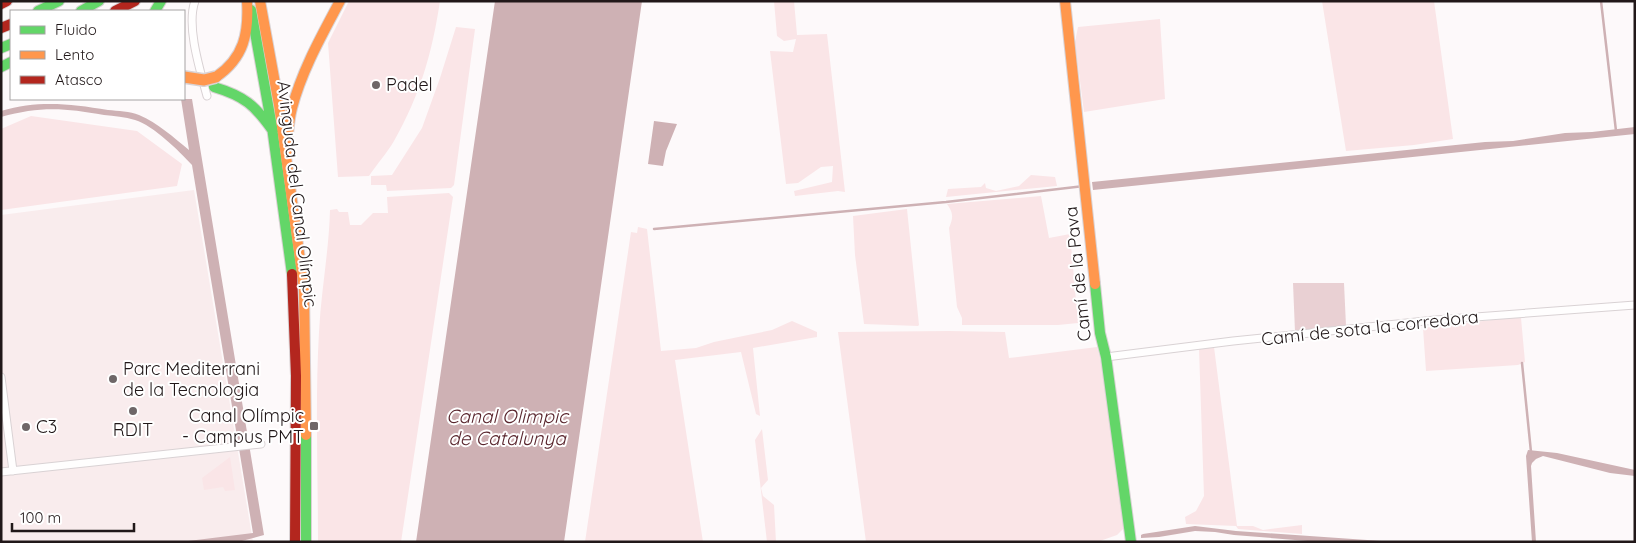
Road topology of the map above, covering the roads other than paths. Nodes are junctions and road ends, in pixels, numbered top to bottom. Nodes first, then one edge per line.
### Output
1 (6, 1) edge
2 (59, 1) edge
3 (100, 1) edge
4 (135, 1) edge
5 (195, 1) edge
6 (248, 1) edge
7 (260, 1) edge
8 (340, 1) edge
9 (1065, 1) edge
10 (1, 4) edge
11 (40, 10) edge
12 (82, 10) edge
13 (117, 10) edge
14 (185, 77) edge
15 (185, 85) edge
16 (212, 87) junction
17 (274, 131) junction
18 (286, 155) junction
19 (1635, 305) edge
20 (1106, 357) junction
21 (1, 377) edge
22 (258, 444) dead end
23 (12, 471) junction
24 (1, 472) edge
25 (296, 542) edge
26 (306, 542) edge
27 (1131, 542) edge

1 - 10 main road
2 - 11 main road
3 - 12 main road
4 - 13 main road
5 - 16 street
6 - 16 main road
6 - 17 main road, Avinguda del Canal Olímpic
7 - 18 main road, Avinguda del Canal Olímpic
8 - 18 main road
9 - 20 main road, Camí de la Pava
14 - 16 main road, bridge
15 - 16 main road
16 - 17 main road
17 - 25 main road, Avinguda del Canal Olímpic
18 - 26 main road, Avinguda del Canal Olímpic
19 - 20 street, Camí de sota la corredora
20 - 27 main road, Camí de la Pava
21 - 23 street
22 - 23 street
23 - 24 street

